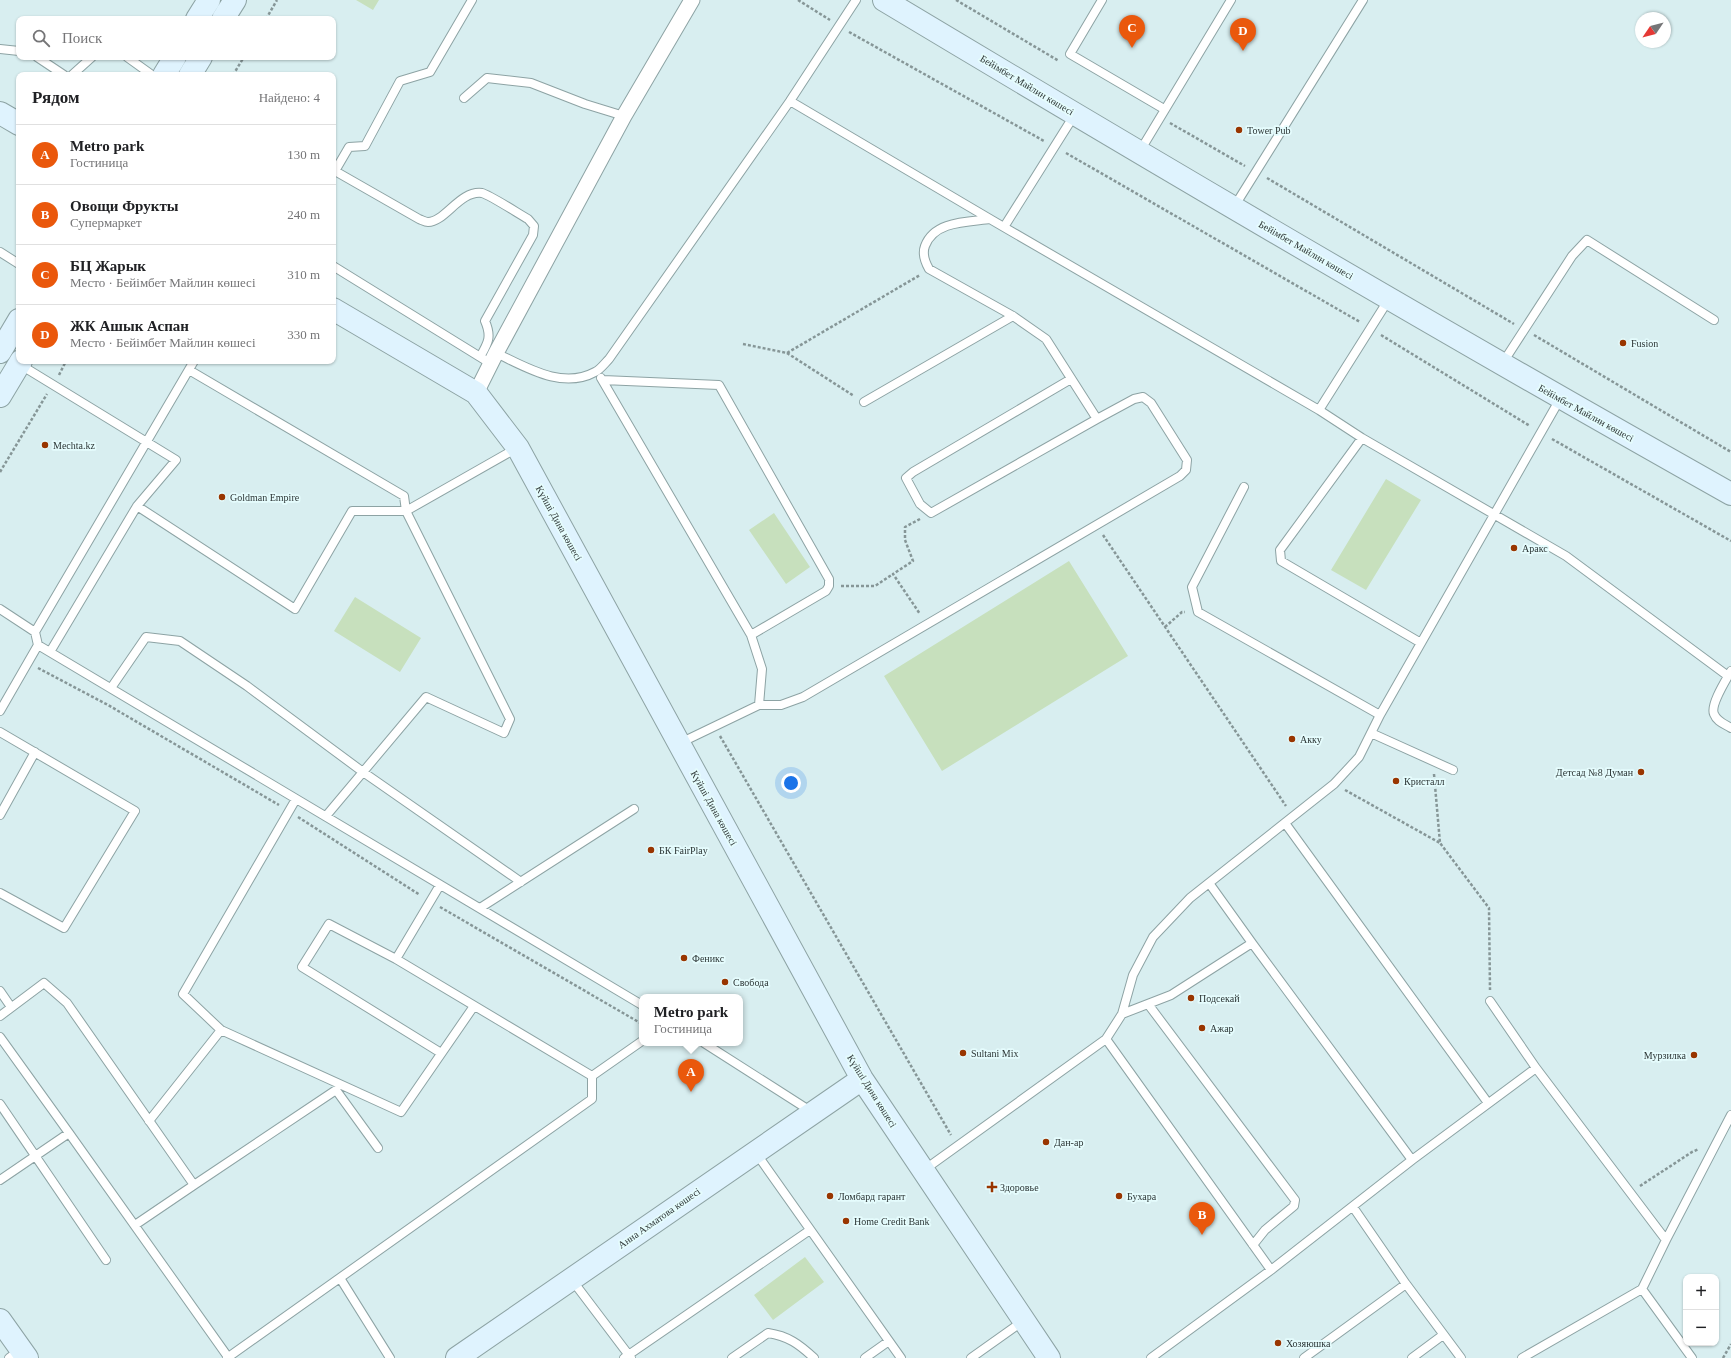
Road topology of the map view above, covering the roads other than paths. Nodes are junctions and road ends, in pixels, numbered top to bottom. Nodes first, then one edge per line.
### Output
1 (209, 0) edge
2 (235, 0) edge
3 (472, 0) edge
4 (692, 0) edge
5 (856, 0) edge
6 (884, 0) edge
7 (1102, 0) edge
8 (1231, 0) edge
9 (1363, 0) edge
10 (199, 16) edge
11 (226, 16) edge
12 (0, 49) edge
13 (16, 51) edge
14 (42, 60) edge
15 (89, 60) edge
16 (131, 60) edge
17 (173, 60) edge
18 (199, 60) edge
19 (60, 72) edge
20 (75, 72) edge
21 (148, 72) edge
22 (166, 72) edge
23 (192, 72) edge
24 (464, 98) dead end
25 (790, 101) junction
26 (1164, 109) junction
27 (0, 113) edge
28 (1075, 114) junction
29 (624, 116) junction
30 (16, 122) edge
31 (1139, 152) junction
32 (336, 168) edge
33 (336, 172) edge
34 (1234, 207) junction
35 (990, 219) junction
36 (1004, 227) junction
37 (0, 252) edge
38 (16, 262) edge
39 (336, 268) edge
40 (1389, 298) junction
41 (336, 311) edge
42 (1013, 316) junction
43 (1714, 320) dead end
44 (16, 325) edge
45 (0, 352) edge
46 (489, 358) junction
47 (19, 364) edge
48 (23, 364) edge
49 (192, 364) edge
50 (1502, 364) junction
51 (189, 370) junction
52 (596, 372) junction
53 (1071, 379) junction
54 (603, 380) junction
55 (476, 393) junction
56 (0, 396) edge
57 (1560, 398) junction
58 (864, 402) road end
59 (1319, 410) junction
60 (1097, 419) junction
61 (1362, 438) junction
62 (146, 442) junction
63 (518, 448) junction
64 (1244, 487) dead end
65 (1731, 494) edge
66 (137, 506) junction
67 (406, 511) junction
68 (1494, 513) junction
69 (0, 609) edge
70 (35, 632) junction
71 (751, 635) junction
72 (1422, 643) junction
73 (38, 645) junction
74 (50, 652) junction
75 (1729, 674) edge
76 (111, 688) junction
77 (759, 705) junction
78 (0, 711) edge
79 (1380, 715) junction
80 (1731, 728) edge
81 (0, 732) edge
82 (1371, 733) junction
83 (679, 744) junction
84 (35, 752) junction
85 (1453, 770) dead end
86 (363, 772) junction
87 (296, 799) junction
88 (634, 809) dead end
89 (0, 815) edge
90 (326, 816) junction
91 (1285, 823) junction
92 (521, 882) junction
93 (1209, 883) junction
94 (440, 885) junction
95 (0, 893) edge
96 (480, 908) junction
97 (1252, 943) junction
98 (396, 959) junction
99 (0, 991) edge
100 (1490, 1001) road end
101 (639, 1003) edge
102 (1148, 1004) junction
103 (474, 1006) junction
104 (11, 1007) junction
105 (1122, 1014) junction
106 (0, 1016) edge
107 (221, 1030) junction
108 (0, 1037) edge
109 (1106, 1039) junction
110 (639, 1043) edge
111 (709, 1046) edge
112 (441, 1053) junction
113 (1536, 1068) junction
114 (592, 1076) junction
115 (862, 1078) junction
116 (1488, 1103) junction
117 (0, 1104) edge
118 (813, 1112) junction
119 (1731, 1115) edge
120 (149, 1121) junction
121 (69, 1133) junction
122 (378, 1148) dead end
123 (755, 1152) junction
124 (36, 1155) junction
125 (1412, 1160) junction
126 (923, 1171) junction
127 (0, 1180) edge
128 (194, 1185) junction
129 (1353, 1207) junction
130 (135, 1225) junction
131 (810, 1230) junction
132 (1666, 1240) junction
133 (1253, 1245) junction
134 (106, 1260) dead end
135 (1271, 1270) junction
136 (340, 1278) junction
137 (571, 1279) junction
138 (1406, 1284) junction
139 (1642, 1289) junction
140 (0, 1320) edge
141 (1024, 1320) junction
142 (1444, 1335) junction
143 (889, 1341) junction
144 (19, 1355) edge
145 (628, 1357) edge
146 (898, 1357) edge
147 (228, 1358) edge
148 (390, 1358) edge
149 (457, 1358) edge
150 (732, 1358) edge
151 (814, 1358) edge
152 (865, 1358) edge
153 (971, 1358) edge
154 (1049, 1358) edge
155 (1151, 1358) edge
156 (1304, 1358) edge
157 (1412, 1358) edge
158 (1461, 1358) edge
159 (1522, 1358) edge
160 (1692, 1358) edge

1 - 10 street
2 - 11 street
3 - 32 lane
4 - 29 street
5 - 25 lane
6 - 28 street, Бейімбет Майлин көшесі
7 - 26 lane
8 - 26 lane
9 - 34 lane
12 - 13 lane
14 - 19 lane
15 - 20 lane
16 - 21 lane
17 - 22 street
18 - 23 street
24 - 29 lane
25 - 35 lane
25 - 52 lane
26 - 31 lane
27 - 30 street
28 - 31 street, Бейімбет Майлин көшесі
28 - 36 lane
29 - 46 street
31 - 34 street, Бейімбет Майлин көшесі
33 - 46 lane
34 - 40 street, Бейімбет Майлин көшесі
35 - 36 lane
35 - 42 lane
36 - 59 lane
37 - 38 lane
39 - 46 lane
40 - 50 street, Бейімбет Майлин көшесі
40 - 59 lane
41 - 55 street, Күйші Дина көшесі
42 - 53 lane
42 - 58 lane
43 - 50 lane
44 - 45 street
46 - 52 lane
46 - 55 street
47 - 56 street
48 - 62 lane
49 - 51 lane
50 - 57 street, Бейімбет Майлин көшесі
51 - 62 lane
51 - 67 lane
52 - 54 lane
53 - 60 lane
53 - 60 lane
54 - 71 lane
54 - 71 lane
55 - 63 street, Күйші Дина көшесі
57 - 65 street, Бейімбет Майлин көшесі
57 - 68 lane
59 - 61 lane
60 - 77 lane
61 - 68 lane
61 - 72 lane
62 - 66 lane
62 - 70 lane
63 - 67 lane
63 - 83 street, Күйші Дина көшесі
64 - 79 lane
66 - 67 lane
66 - 74 lane
67 - 86 lane
68 - 72 lane
68 - 75 lane
69 - 70 lane
70 - 73 lane
71 - 77 lane
72 - 79 lane
73 - 74 lane
73 - 78 lane
74 - 76 lane
75 - 80 lane
76 - 86 lane
76 - 87 lane
77 - 83 lane
79 - 82 lane
81 - 84 lane
82 - 85 lane
82 - 91 lane
83 - 115 street, Күйші Дина көшесі
84 - 89 lane
84 - 95 lane
86 - 90 lane
86 - 92 lane
87 - 90 lane
87 - 107 lane
88 - 92 lane
90 - 94 lane
91 - 93 lane
91 - 116 lane
92 - 96 lane
93 - 97 lane
93 - 105 lane
94 - 96 lane
94 - 98 lane
96 - 101 lane
97 - 102 lane
97 - 125 lane
98 - 103 lane
98 - 112 lane
99 - 104 lane
100 - 113 lane
102 - 105 lane
102 - 133 lane
103 - 112 lane
103 - 114 lane
104 - 106 lane
104 - 120 lane
105 - 109 lane
107 - 112 lane
107 - 120 lane
108 - 121 lane
109 - 126 lane
109 - 133 lane
110 - 114 lane
111 - 118 lane
113 - 116 lane
113 - 132 lane
114 - 136 lane
115 - 118 street, Анна Ахматова көшесі
115 - 126 street, Күйші Дина көшесі
116 - 125 lane
117 - 124 lane
118 - 123 street, Анна Ахматова көшесі
119 - 132 lane
120 - 128 lane
121 - 124 lane
121 - 130 lane
122 - 128 lane
123 - 131 lane
123 - 137 street, Анна Ахматова көшесі
124 - 127 lane
124 - 134 lane
125 - 129 lane
126 - 141 street, Күйші Дина көшесі
128 - 130 lane
129 - 135 lane
129 - 138 lane
130 - 147 lane
131 - 143 lane
131 - 145 lane
132 - 139 lane
133 - 135 lane
135 - 155 lane
136 - 147 lane
136 - 148 lane
137 - 145 lane
137 - 149 street, Анна Ахматова көшесі
138 - 142 lane
138 - 156 lane
139 - 159 lane
139 - 160 lane
140 - 144 street
141 - 153 lane
141 - 154 street, Күйші Дина көшесі
142 - 157 lane
142 - 158 lane
143 - 146 lane
143 - 152 lane
150 - 151 lane

